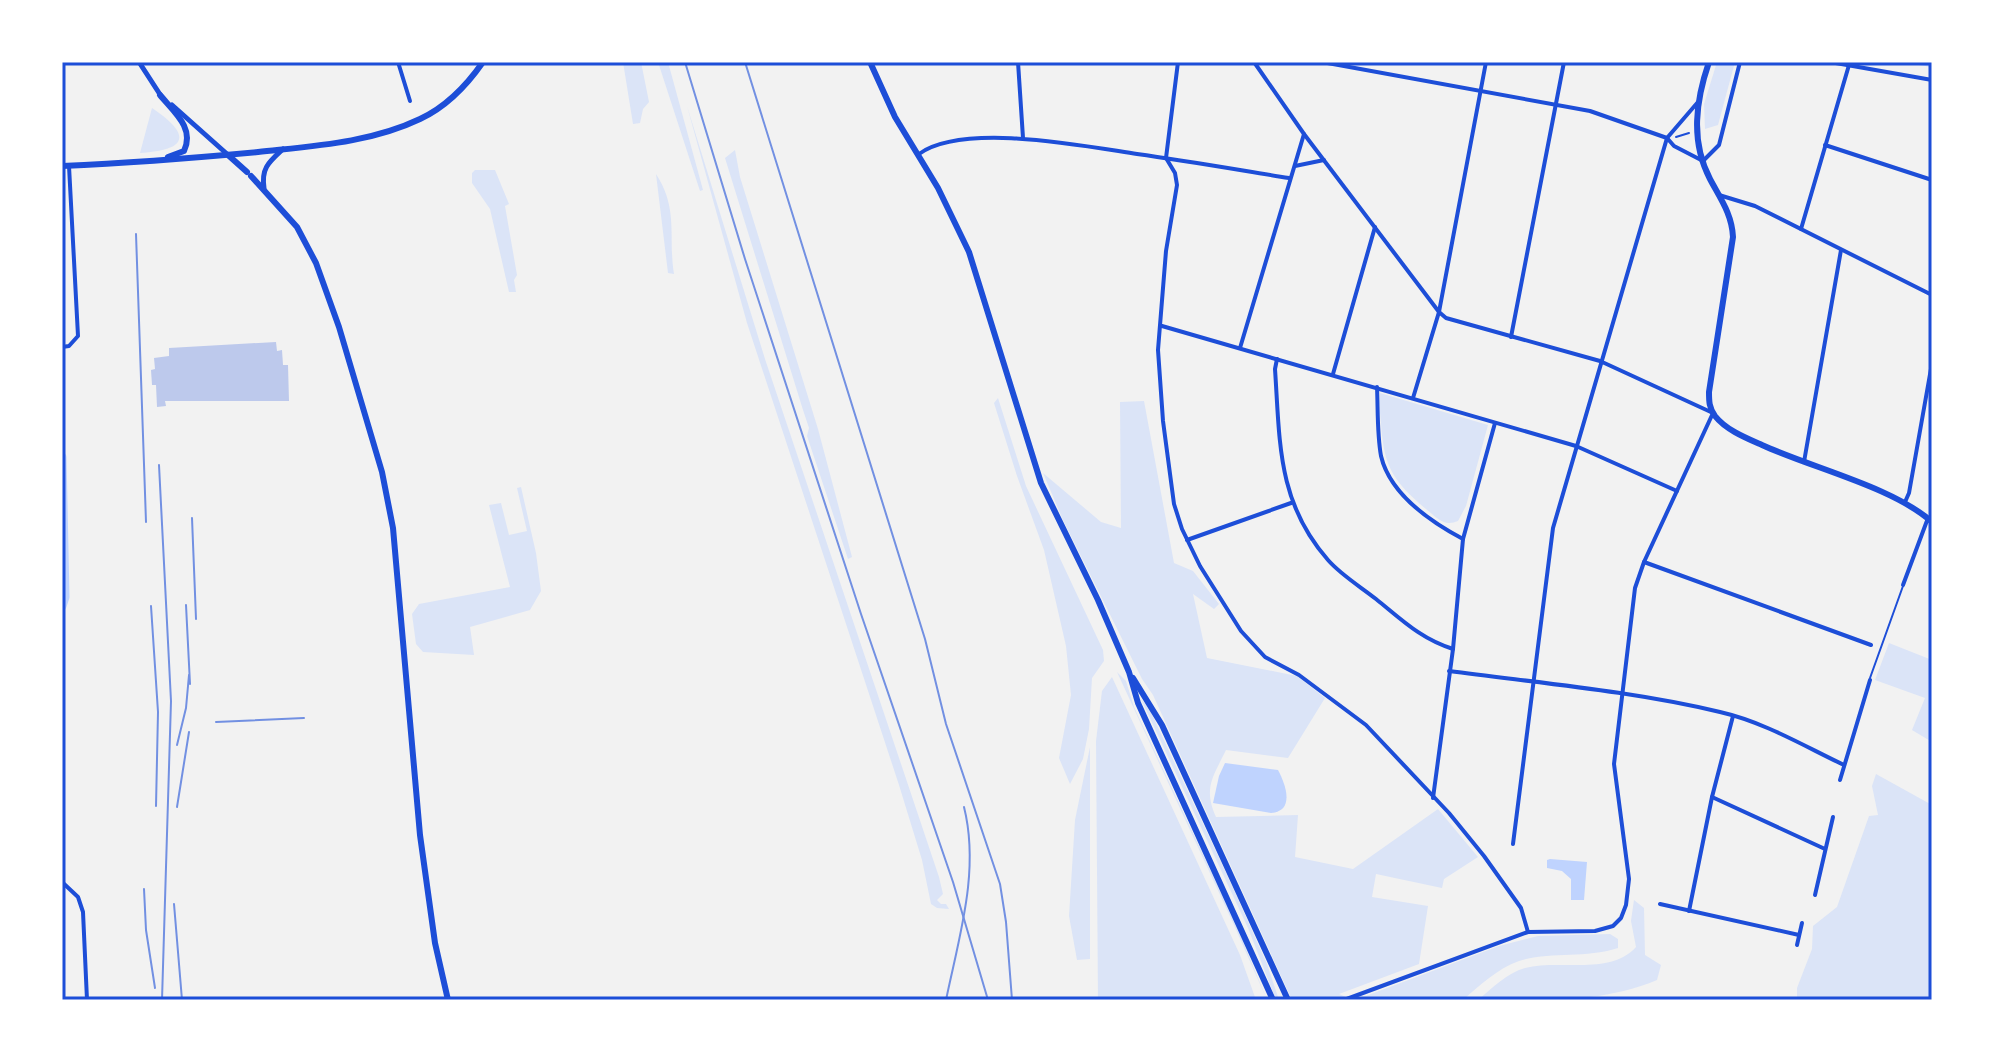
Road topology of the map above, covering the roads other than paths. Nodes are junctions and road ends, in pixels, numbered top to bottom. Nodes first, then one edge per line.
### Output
1 (139, 62) edge
2 (398, 62) edge
3 (483, 62) edge
4 (870, 62) edge
5 (1018, 62) edge
6 (1178, 62) edge
7 (1254, 62) edge
8 (1322, 62) edge
9 (1486, 62) edge
10 (1564, 62) edge
11 (1709, 62) edge
12 (1740, 62) edge
13 (1830, 62) edge
14 (1849, 65) junction
15 (1932, 80) edge
16 (1480, 89) junction
17 (160, 95) junction
18 (410, 101) dead end
19 (1698, 102) junction
20 (1556, 104) junction
21 (1304, 134) junction
22 (1023, 138) junction
23 (1667, 138) junction
24 (1825, 145) junction
25 (283, 149) junction
26 (919, 154) junction
27 (228, 155) junction
28 (1166, 158) junction
29 (157, 160) junction
30 (1324, 160) junction
31 (1703, 161) junction
32 (65, 166) edge
33 (1295, 166) junction
34 (1289, 178) junction
35 (1932, 180) edge
36 (264, 188) junction
37 (1719, 195) junction
38 (1375, 227) junction
39 (1801, 229) junction
40 (1841, 250) junction
41 (1932, 295) edge
42 (1439, 312) junction
43 (1161, 326) junction
44 (1511, 337) junction
45 (62, 347) edge
46 (1240, 348) junction
47 (1277, 359) junction
48 (1600, 361) junction
49 (1932, 363) edge
50 (1333, 374) junction
51 (1930, 384) edge
52 (1377, 387) junction
53 (1413, 398) junction
54 (1713, 413) junction
55 (1495, 421) junction
56 (1576, 446) junction
57 (1804, 462) junction
58 (1677, 491) junction
59 (1905, 502) junction
60 (1292, 503) junction
61 (1930, 520) edge
62 (1463, 539) junction
63 (1187, 540) junction
64 (1644, 562) junction
65 (1903, 585) joint
66 (1871, 645) dead end
67 (1453, 649) junction
68 (1449, 671) junction
69 (1129, 672) junction
70 (1870, 680) joint
71 (1533, 682) junction
72 (1622, 694) junction
73 (1733, 716) junction
74 (1844, 765) junction
75 (1840, 780) dead end
76 (1712, 797) junction
77 (1433, 798) junction
78 (1833, 817) dead end
79 (1513, 844) dead end
80 (1825, 849) junction
81 (62, 882) edge
82 (1815, 895) dead end
83 (1660, 904) dead end
84 (1689, 911) junction
85 (1802, 923) dead end
86 (1528, 932) junction
87 (1799, 935) junction
88 (1797, 945) dead end
89 (1278, 982) junction
90 (87, 1000) edge
91 (448, 1000) edge
92 (1271, 1000) edge
93 (1282, 1000) edge
94 (1288, 1000) edge
95 (1344, 1000) edge

1 - 17 street
2 - 18 street
3 - 25 main road
4 - 26 main road
5 - 22 street
6 - 28 street
7 - 21 street
8 - 16 street
9 - 16 street
10 - 20 street
11 - 19 main road
12 - 31 street
13 - 14 street
14 - 15 street
14 - 24 street
16 - 20 street
16 - 42 street
17 - 27 street
17 - 29 main road
19 - 23 street
19 - 31 main road
20 - 23 street
20 - 44 street
21 - 30 street
21 - 33 street
22 - 26 street
22 - 28 street
23 - 31 street
23 - 48 street
24 - 35 street
24 - 39 street
25 - 27 main road
25 - 36 street
26 - 69 main road
27 - 29 main road
27 - 36 main road
28 - 34 street
28 - 43 street
29 - 32 main road
30 - 33 street
30 - 38 street
31 - 37 main road
32 - 45 street
33 - 34 street
34 - 46 street
36 - 91 main road
37 - 39 street
37 - 54 main road
38 - 42 street
38 - 50 street
39 - 40 street
40 - 41 street
40 - 57 street
42 - 44 street
42 - 53 street
43 - 46 street
43 - 63 street
44 - 48 street
46 - 47 street
47 - 50 street
47 - 60 street
48 - 54 street
48 - 56 street
49 - 51 street
50 - 52 street
51 - 59 street
52 - 53 street
52 - 62 street
53 - 55 street
54 - 57 main road
54 - 58 street
55 - 56 street
55 - 62 street
56 - 58 street
56 - 71 street
57 - 59 main road
58 - 64 street
59 - 61 main road
60 - 63 street
60 - 67 street
61 - 65 street
62 - 67 street
63 - 77 street
64 - 66 street
64 - 72 street
65 - 70 lane
67 - 68 street
68 - 71 street
68 - 77 street
69 - 89 main road
69 - 92 main road
70 - 74 street
71 - 72 street
71 - 79 street
72 - 73 street
72 - 86 street
73 - 74 street
73 - 76 street
74 - 75 street
76 - 80 street
76 - 84 street
77 - 86 street
78 - 80 street
80 - 82 street
81 - 90 street
83 - 84 street
84 - 87 street
85 - 87 street
86 - 95 street
87 - 88 street
89 - 93 main road
89 - 94 main road

